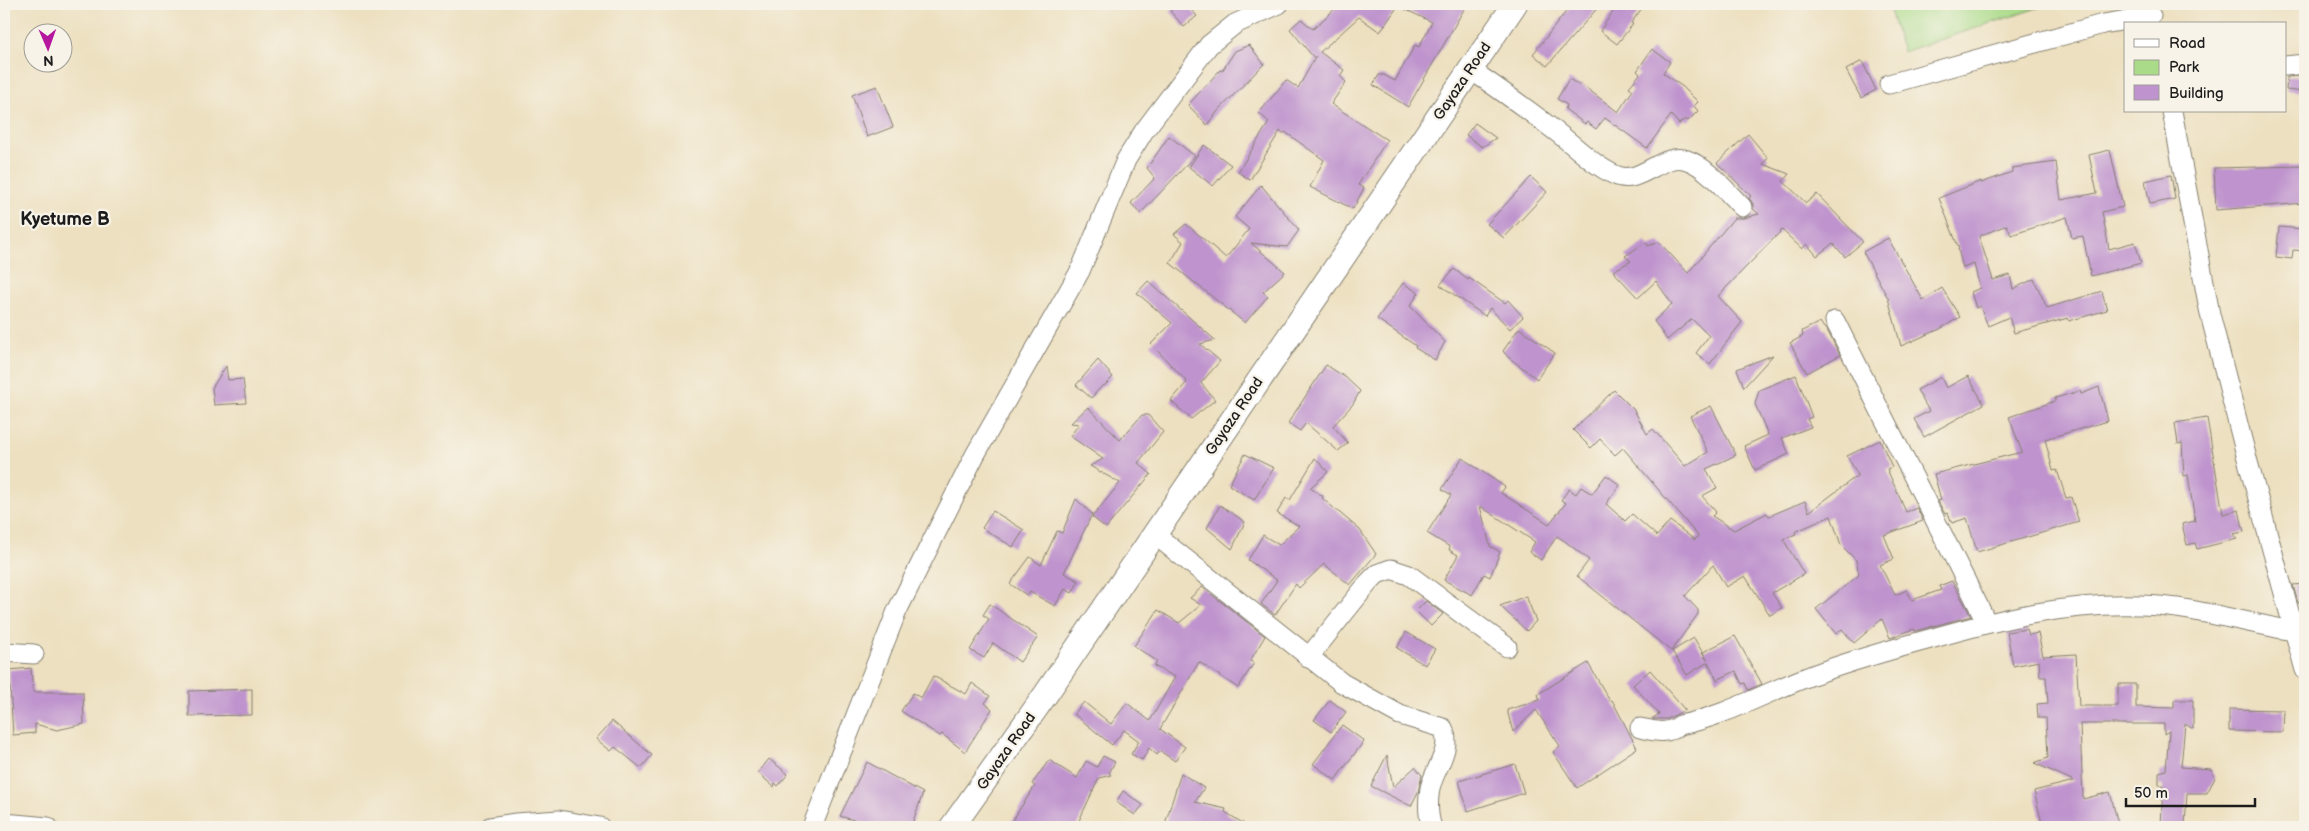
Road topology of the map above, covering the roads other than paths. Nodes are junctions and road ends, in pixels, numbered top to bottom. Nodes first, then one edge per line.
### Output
1 (1279, 4) edge
2 (1515, 4) edge
3 (2151, 14) edge
4 (2305, 64) edge
5 (2286, 66) edge
6 (1471, 70) junction
7 (1889, 84) dead end
8 (2172, 112) edge
9 (1742, 207) dead end
10 (1835, 320) dead end
11 (1154, 534) junction
12 (1987, 623) junction
13 (2294, 631) junction
14 (1507, 646) dead end
15 (4, 652) edge
16 (34, 654) dead end
17 (1308, 658) junction
18 (2305, 670) edge
19 (1640, 728) dead end
20 (4, 823) edge
21 (48, 827) edge
22 (490, 827) edge
23 (600, 827) edge
24 (812, 827) edge
25 (952, 827) edge
26 (1432, 827) edge

1 - 24 street
2 - 6 main road, Gayaza Road
3 - 7 street
4 - 5 street
6 - 9 street
6 - 11 main road, Gayaza Road
8 - 13 street
10 - 12 street
11 - 17 street
11 - 25 main road, Gayaza Road
12 - 13 street
12 - 19 street
13 - 18 street
14 - 17 street
15 - 16 street
17 - 26 street
20 - 21 street
22 - 23 street

